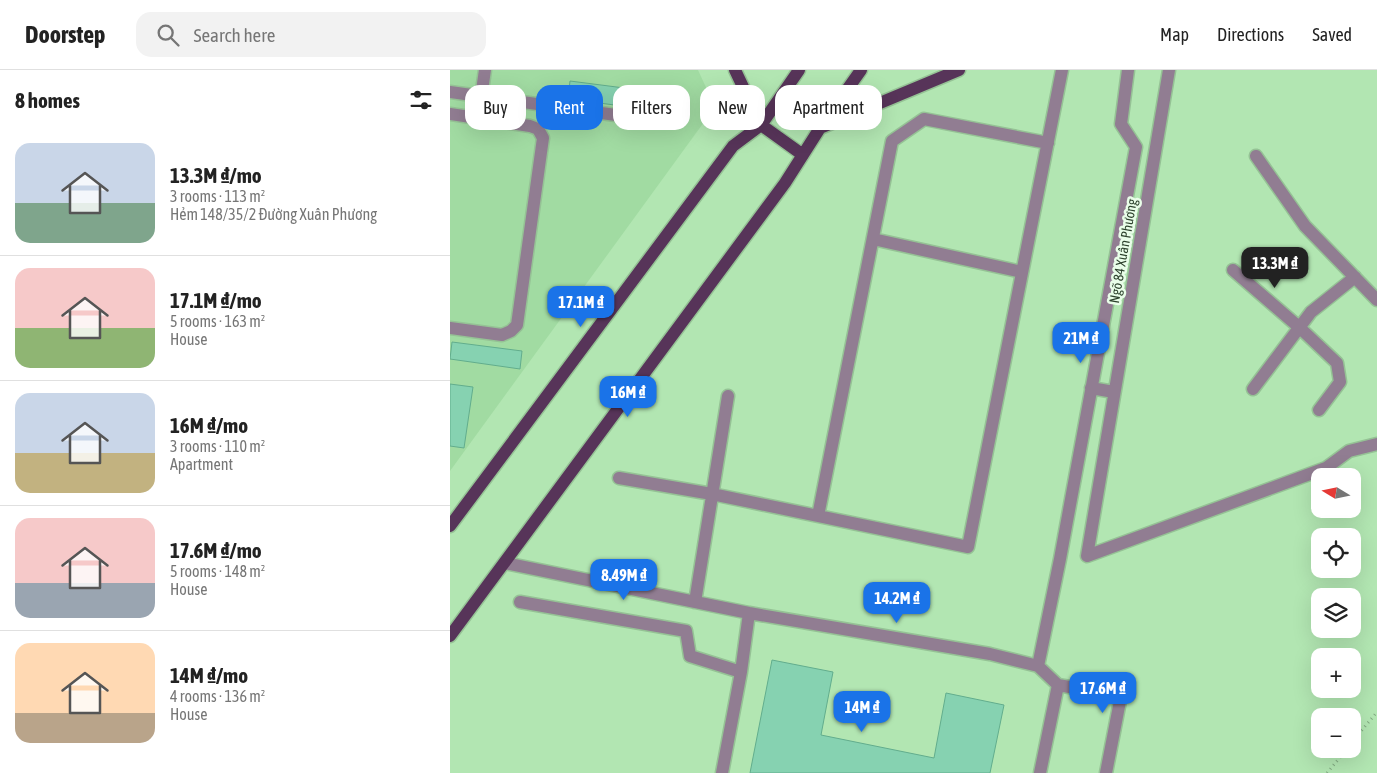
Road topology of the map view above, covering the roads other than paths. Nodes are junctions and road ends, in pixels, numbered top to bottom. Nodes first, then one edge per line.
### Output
1 (485, 70) edge
2 (735, 70) edge
3 (798, 70) edge
4 (861, 70) edge
5 (959, 70) edge
6 (1062, 70) edge
7 (1128, 70) edge
8 (1169, 70) edge
9 (483, 85) edge
10 (742, 85) edge
11 (850, 85) edge
12 (450, 92) edge
13 (465, 94) edge
14 (526, 102) edge
15 (882, 102) edge
16 (450, 114) edge
17 (613, 115) edge
18 (465, 116) edge
19 (765, 119) edge
20 (526, 125) edge
21 (765, 128) edge
22 (754, 130) edge
23 (819, 130) edge
24 (1048, 143) junction
25 (803, 155) junction
26 (1256, 156) dead end
27 (873, 239) junction
28 (1233, 270) dead end
29 (1022, 272) junction
30 (1355, 277) junction
31 (1377, 300) edge
32 (450, 328) edge
33 (1300, 328) junction
34 (1090, 388) junction
35 (1253, 389) dead end
36 (1114, 392) junction
37 (728, 396) dead end
38 (1319, 410) dead end
39 (1377, 444) edge
40 (619, 478) dead end
41 (712, 494) junction
42 (818, 516) junction
43 (452, 519) edge
44 (504, 563) junction
45 (520, 602) dead end
46 (695, 602) junction
47 (749, 613) junction
48 (450, 636) edge
49 (1038, 666) junction
50 (741, 672) junction
51 (1058, 685) junction
52 (722, 773) edge
53 (1040, 773) edge
54 (1106, 773) edge

1 - 9 street
2 - 10 main road
3 - 19 main road
4 - 11 main road
5 - 15 main road
6 - 24 street
7 - 34 street
8 - 36 street, Ngõ 84 Xuân Phương
12 - 13 street
14 - 17 street
16 - 18 street
20 - 32 street
21 - 25 main road
22 - 43 main road
23 - 25 main road
24 - 27 street
24 - 29 street
25 - 44 main road
26 - 30 street
27 - 29 street
27 - 42 street
28 - 33 street
29 - 42 street
30 - 31 street
30 - 33 street
33 - 35 street
33 - 38 street
34 - 36 street
34 - 49 street
36 - 39 street, Ngõ 84 Xuân Phương
37 - 41 street
40 - 41 street
41 - 42 street
41 - 46 street
44 - 46 street
44 - 48 main road
45 - 50 street
46 - 47 street
47 - 49 street
47 - 50 street
49 - 51 street
50 - 52 street
51 - 53 street
51 - 54 street

